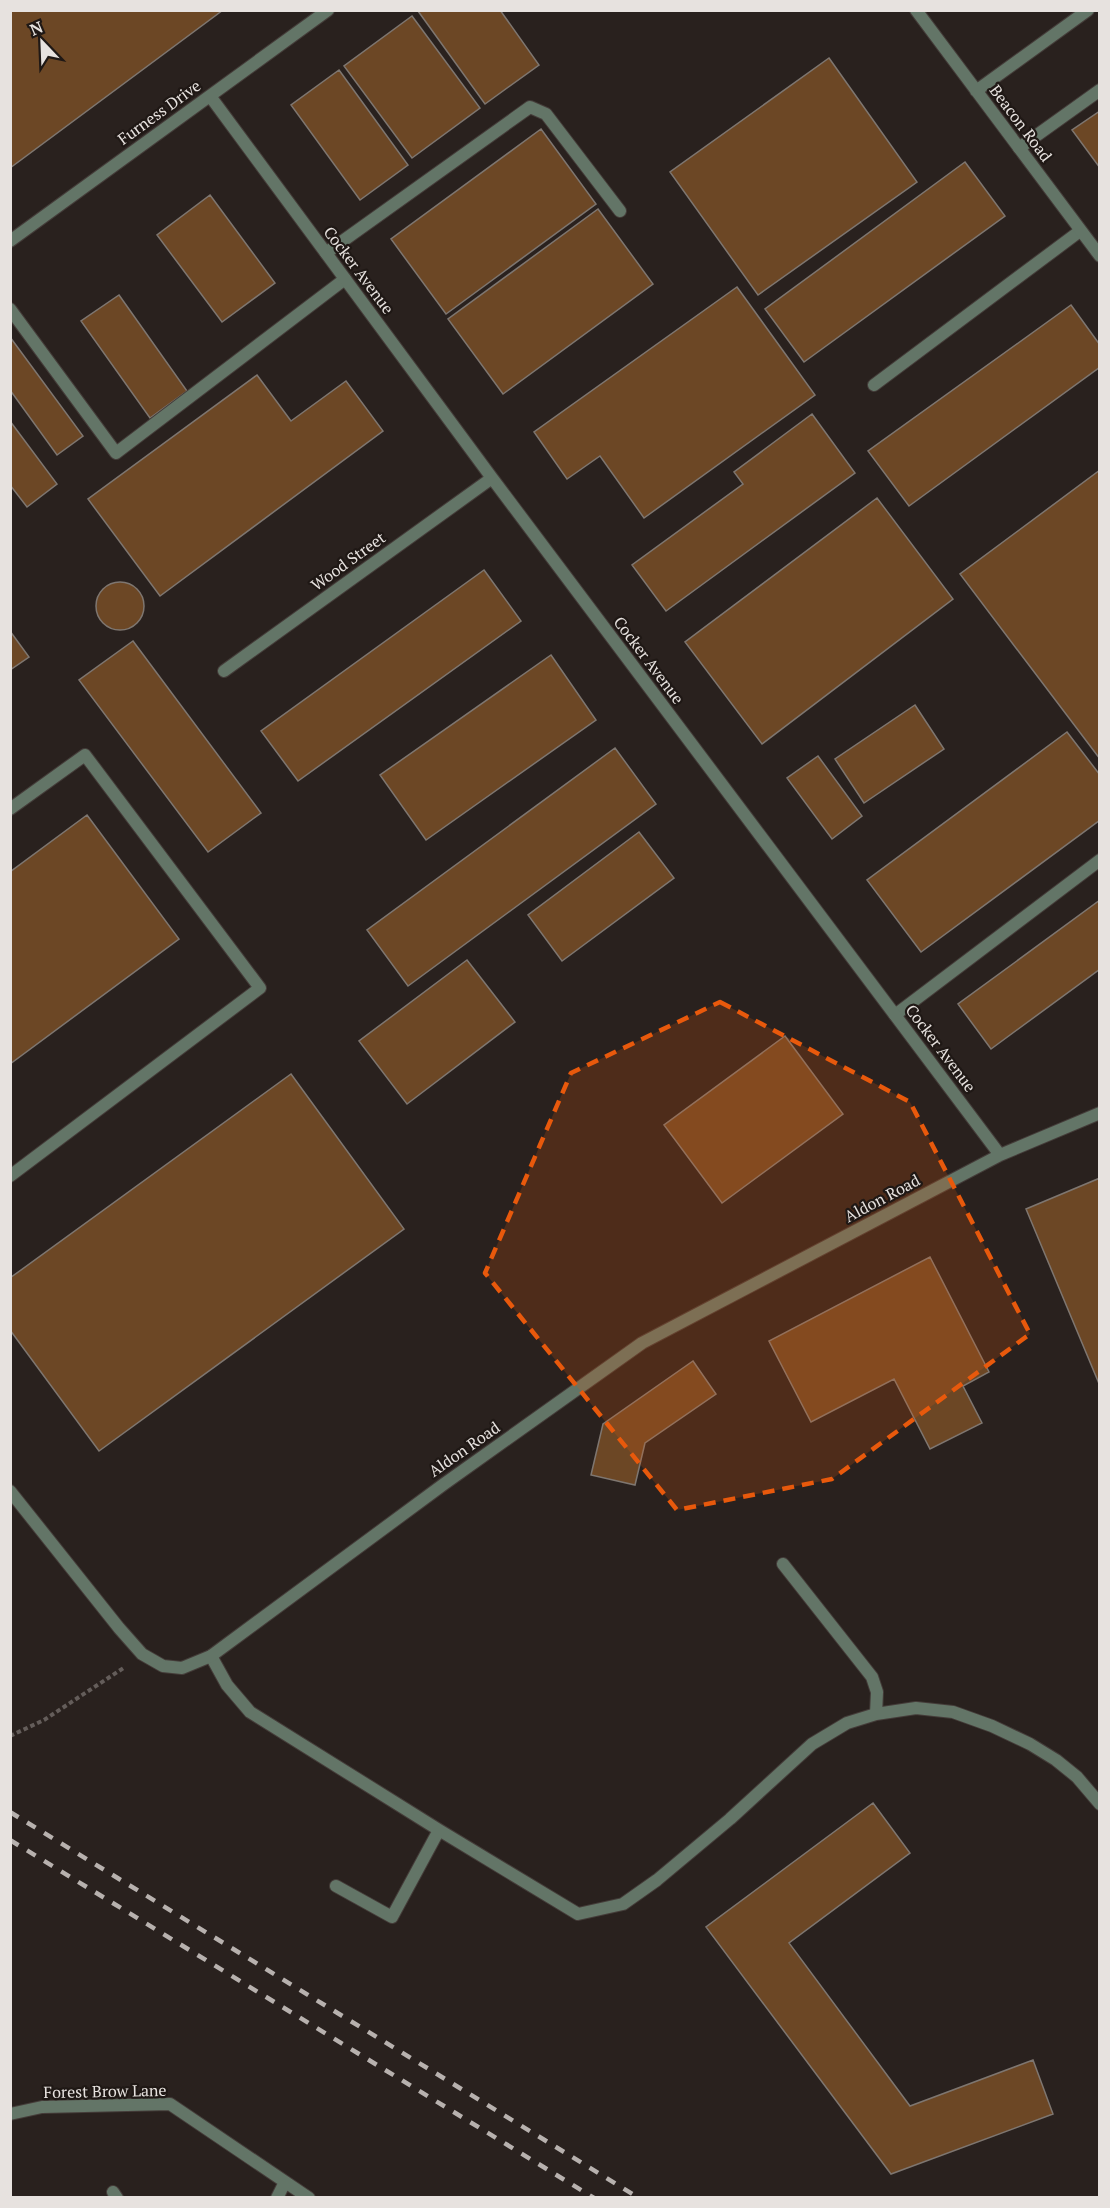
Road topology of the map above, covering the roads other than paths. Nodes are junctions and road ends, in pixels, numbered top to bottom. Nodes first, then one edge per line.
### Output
1 (328, 10) edge
2 (916, 10) edge
3 (1088, 10) edge
4 (1100, 90) edge
5 (976, 91) junction
6 (210, 96) junction
7 (1019, 147) junction
8 (620, 211) dead end
9 (1080, 231) junction
10 (10, 242) edge
11 (326, 253) junction
12 (1100, 256) edge
13 (345, 279) junction
14 (10, 309) edge
15 (874, 385) dead end
16 (492, 478) junction
17 (224, 671) dead end
18 (10, 809) edge
19 (1100, 860) edge
20 (896, 1015) junction
21 (1100, 1113) edge
22 (1000, 1155) junction
23 (10, 1176) edge
24 (10, 1491) edge
25 (783, 1564) dead end
26 (211, 1656) junction
27 (876, 1714) junction
28 (1100, 1804) edge
29 (438, 1830) junction
30 (336, 1886) dead end
31 (10, 2114) edge
32 (285, 2182) junction
33 (277, 2198) edge
34 (309, 2198) edge

1 - 6 street, Furness Drive
2 - 5 street, Beacon Road
3 - 5 street
4 - 7 street
5 - 7 street, Beacon Road
6 - 10 street, Furness Drive
6 - 11 street, Cocker Avenue
7 - 9 street, Beacon Road
8 - 11 street
9 - 12 street, Beacon Road
9 - 15 street
11 - 13 street, Cocker Avenue
13 - 14 street
13 - 16 street, Cocker Avenue
16 - 17 street, Wood Street
16 - 20 street, Cocker Avenue
18 - 23 street
19 - 20 street
20 - 22 street, Cocker Avenue
21 - 22 street
22 - 26 street, Aldon Road
24 - 26 street, Aldon Road
25 - 27 street
26 - 29 street
27 - 28 street
27 - 29 street
29 - 30 street
31 - 32 street, Forest Brow Lane
32 - 33 street
32 - 34 street, Forest Brow Lane

